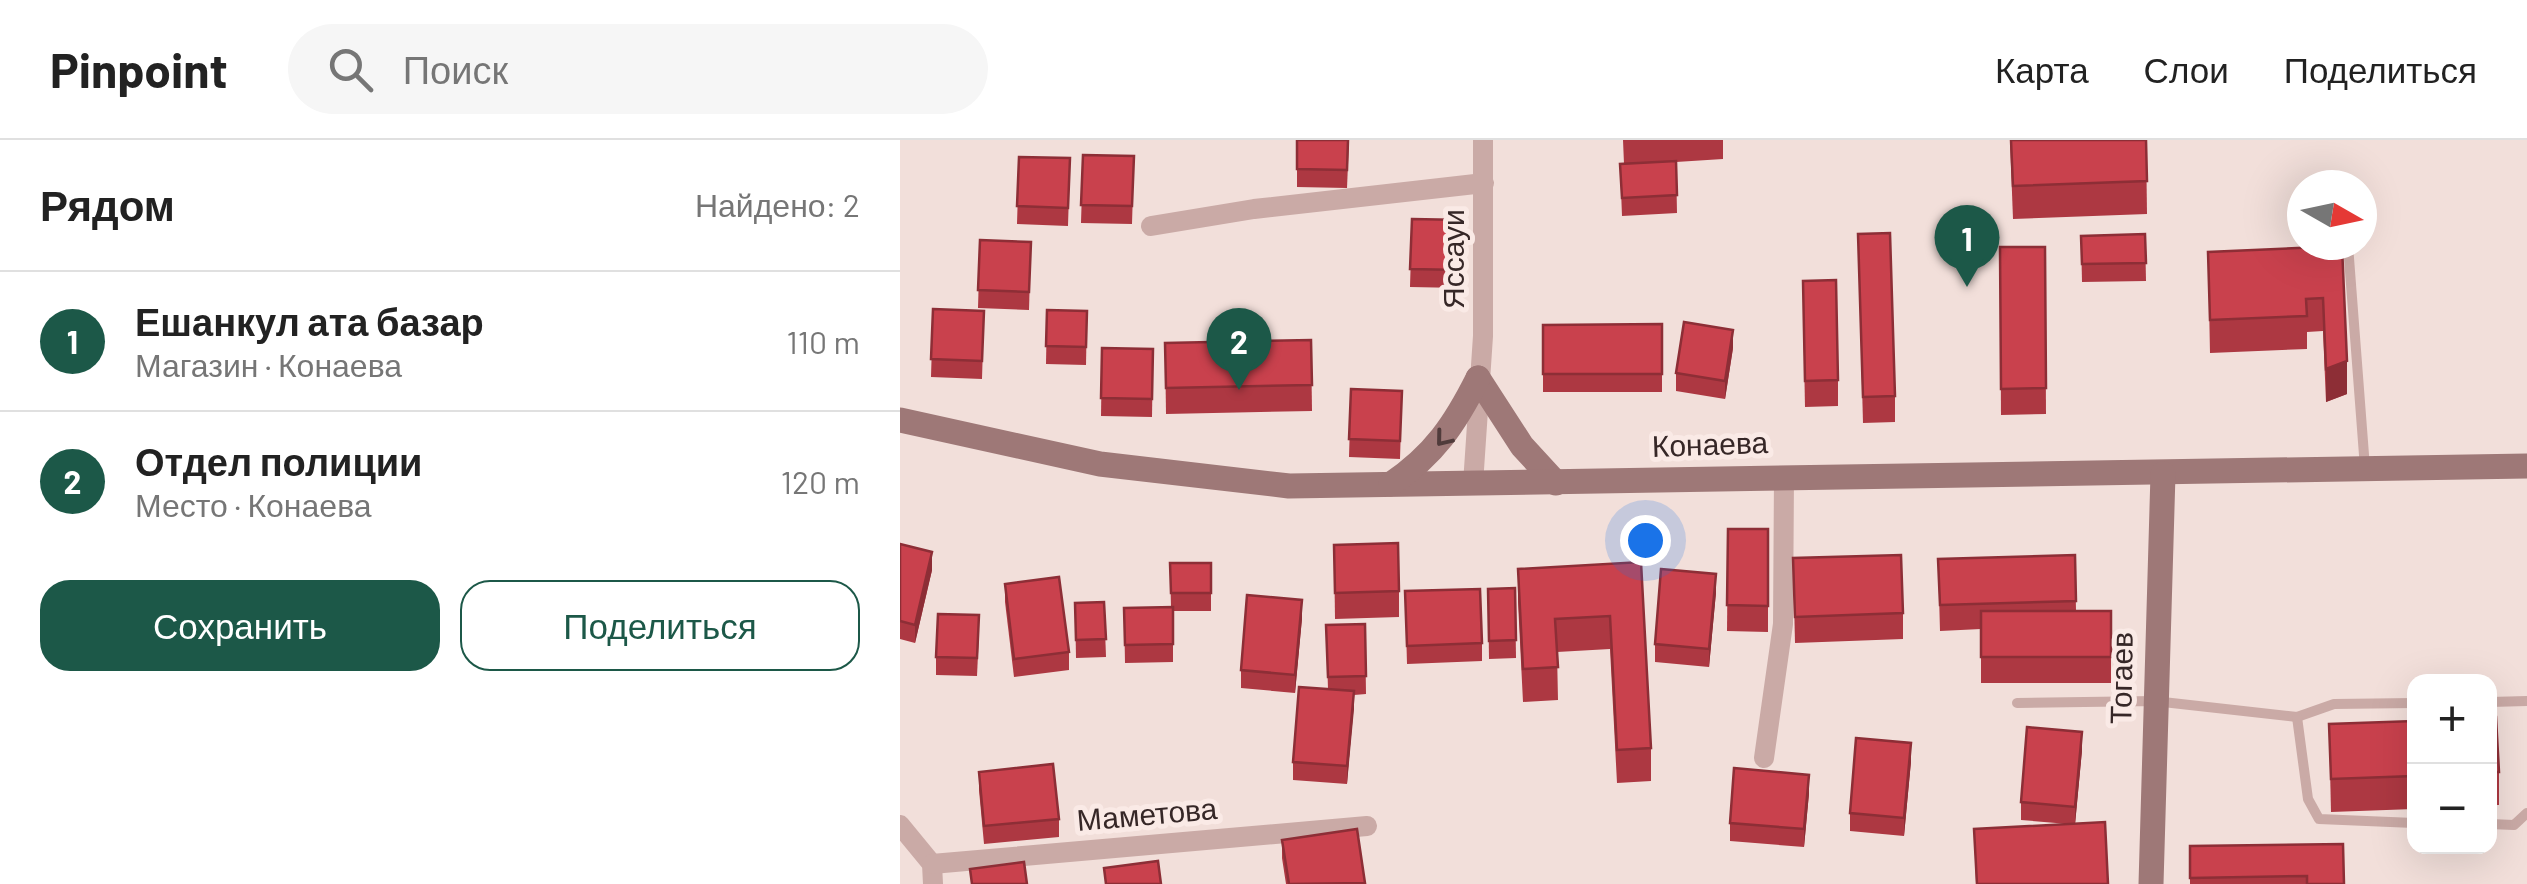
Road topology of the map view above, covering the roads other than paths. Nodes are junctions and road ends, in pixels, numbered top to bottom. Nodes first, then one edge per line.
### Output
1 (1483, 140) edge
2 (1484, 183) junction
3 (1151, 226) dead end
4 (2349, 260) edge
5 (1478, 378) junction
6 (900, 420) edge
7 (2527, 466) edge
8 (2365, 470) junction
9 (2162, 474) junction
10 (1784, 476) junction
11 (1556, 482) junction
12 (1390, 484) junction
13 (1473, 484) junction
14 (2154, 701) junction
15 (2527, 701) edge
16 (2497, 702) edge
17 (2016, 703) dead end
18 (2407, 703) edge
19 (2297, 717) junction
20 (1764, 758) dead end
21 (2527, 813) edge
22 (900, 824) edge
23 (2407, 824) edge
24 (2497, 824) edge
25 (1367, 826) dead end
26 (932, 874) edge
27 (2150, 884) edge

1 - 2 street, Яссауи
2 - 3 street
2 - 5 street, Яссауи
4 - 8 lane
5 - 11 main road
5 -> 12 main road
5 - 13 street, Яссауи
6 - 12 main road, Конаева
7 - 8 main road, Конаева
8 - 9 main road, Конаева
9 - 10 main road, Конаева
9 - 14 main road, Тогаев
10 - 11 main road, Конаева
10 - 20 street
11 - 13 main road, Конаева
12 - 13 main road, Конаева
14 - 17 lane
14 - 19 lane
14 - 27 main road, Тогаев
15 - 16 lane
18 - 19 lane
19 - 23 lane
21 - 24 lane
22 - 26 street
25 - 26 street, Маметова

